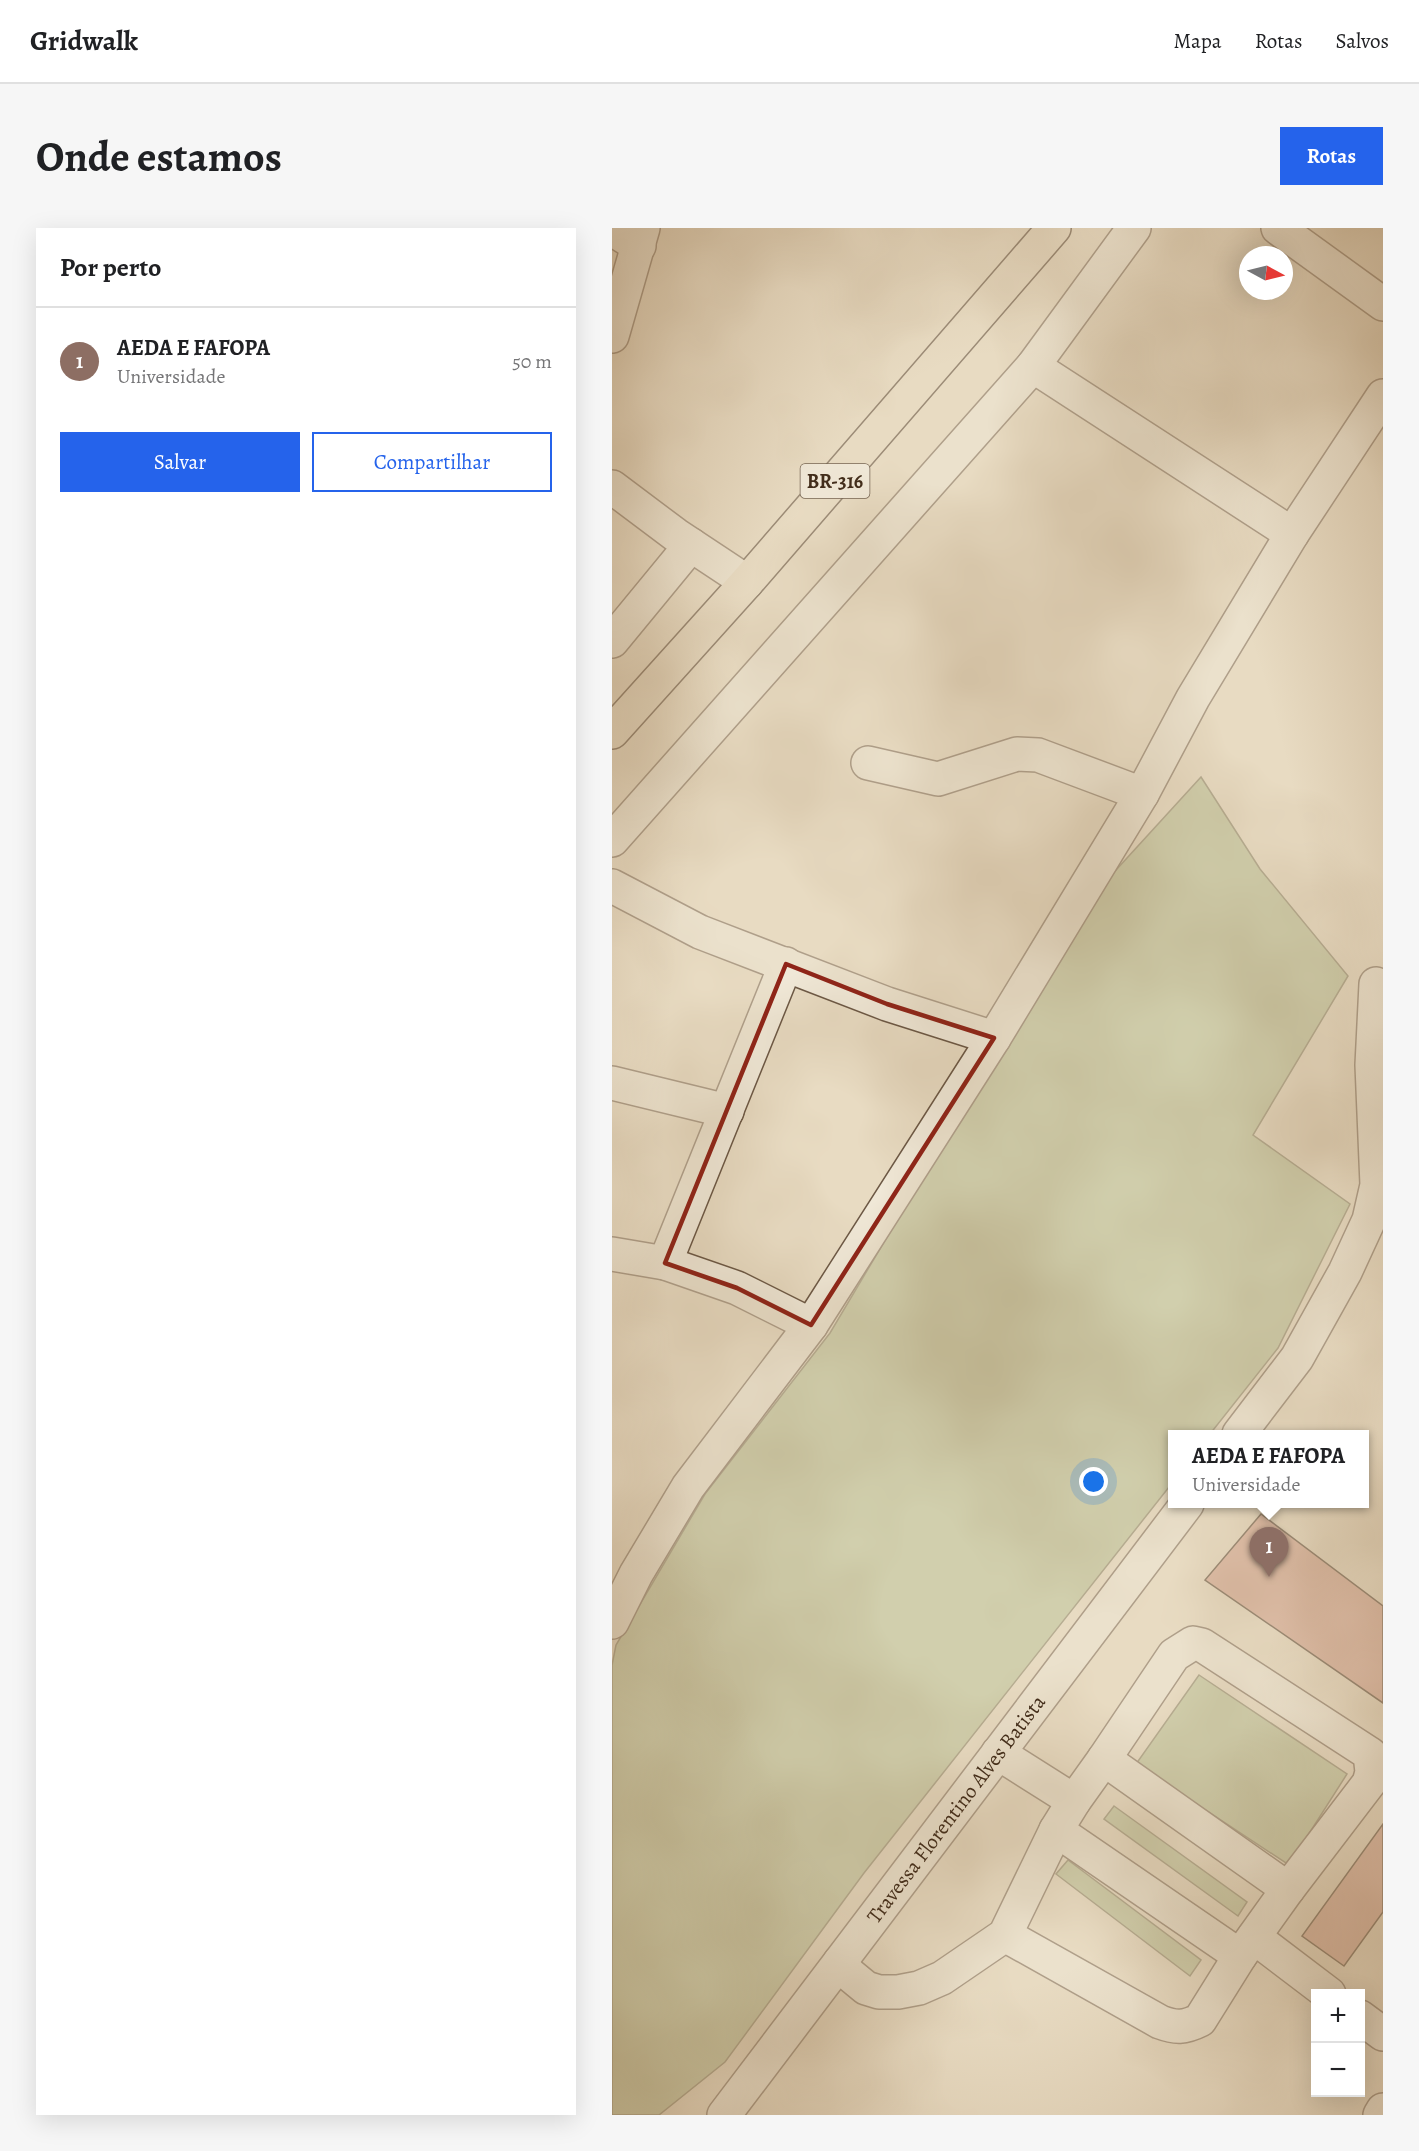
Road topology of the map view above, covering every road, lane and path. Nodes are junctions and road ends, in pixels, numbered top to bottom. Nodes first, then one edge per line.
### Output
1 (1054, 228) edge
2 (1134, 228) edge
3 (1278, 228) edge
4 (631, 234) edge
5 (618, 301) edge
6 (1383, 304) edge
7 (612, 336) edge
8 (1033, 366) junction
9 (1383, 396) edge
10 (612, 487) edge
11 (1292, 534) junction
12 (691, 545) junction
13 (747, 582) junction
14 (612, 641) edge
15 (612, 732) edge
16 (868, 763) dead end
17 (1142, 794) junction
18 (612, 840) edge
19 (612, 886) edge
20 (786, 964) junction
21 (1376, 984) dead end
22 (994, 1038) junction
23 (612, 1083) edge
24 (727, 1111) junction
25 (612, 1254) edge
26 (665, 1263) junction
27 (811, 1325) junction
28 (1242, 1430) edge
29 (1183, 1508) edge
30 (612, 1622) edge
31 (998, 1753) junction
32 (1104, 1759) junction
33 (1074, 1801) junction
34 (1056, 1830) junction
35 (1288, 1888) junction
36 (1005, 1935) junction
37 (1247, 1946) junction
38 (840, 1962) junction
39 (1320, 1989) edge
40 (1365, 2021) edge
41 (1383, 2034) edge
42 (1383, 2110) edge
43 (724, 2115) edge
44 (1380, 2115) edge

1 - 13 highway, BR-316
2 - 8 street
3 - 6 street
4 - 5 street
5 - 7 street
8 - 11 street
8 - 18 street
9 - 11 street
10 - 12 street
11 - 17 street
12 - 13 street
12 - 14 street
13 - 15 highway, BR-316
16 - 17 street
17 - 22 street
19 - 20 street
20 - 22 street
20 - 24 street
21 - 28 street
22 - 27 street
23 - 24 street
24 - 26 street
25 - 26 street
26 - 27 street
27 - 30 street
29 - 31 street, Travessa Florentino Alves Batista
31 - 33 street
31 - 38 street, Travessa Florentino Alves Batista
32 - 33 street
32 - 35 street
32 - 35 street
33 - 34 street
34 - 36 street
34 - 37 street
35 - 37 street
36 - 37 street
36 - 38 street
37 - 39 street
38 - 43 street, Travessa Florentino Alves Batista
40 - 41 street
42 - 44 street

